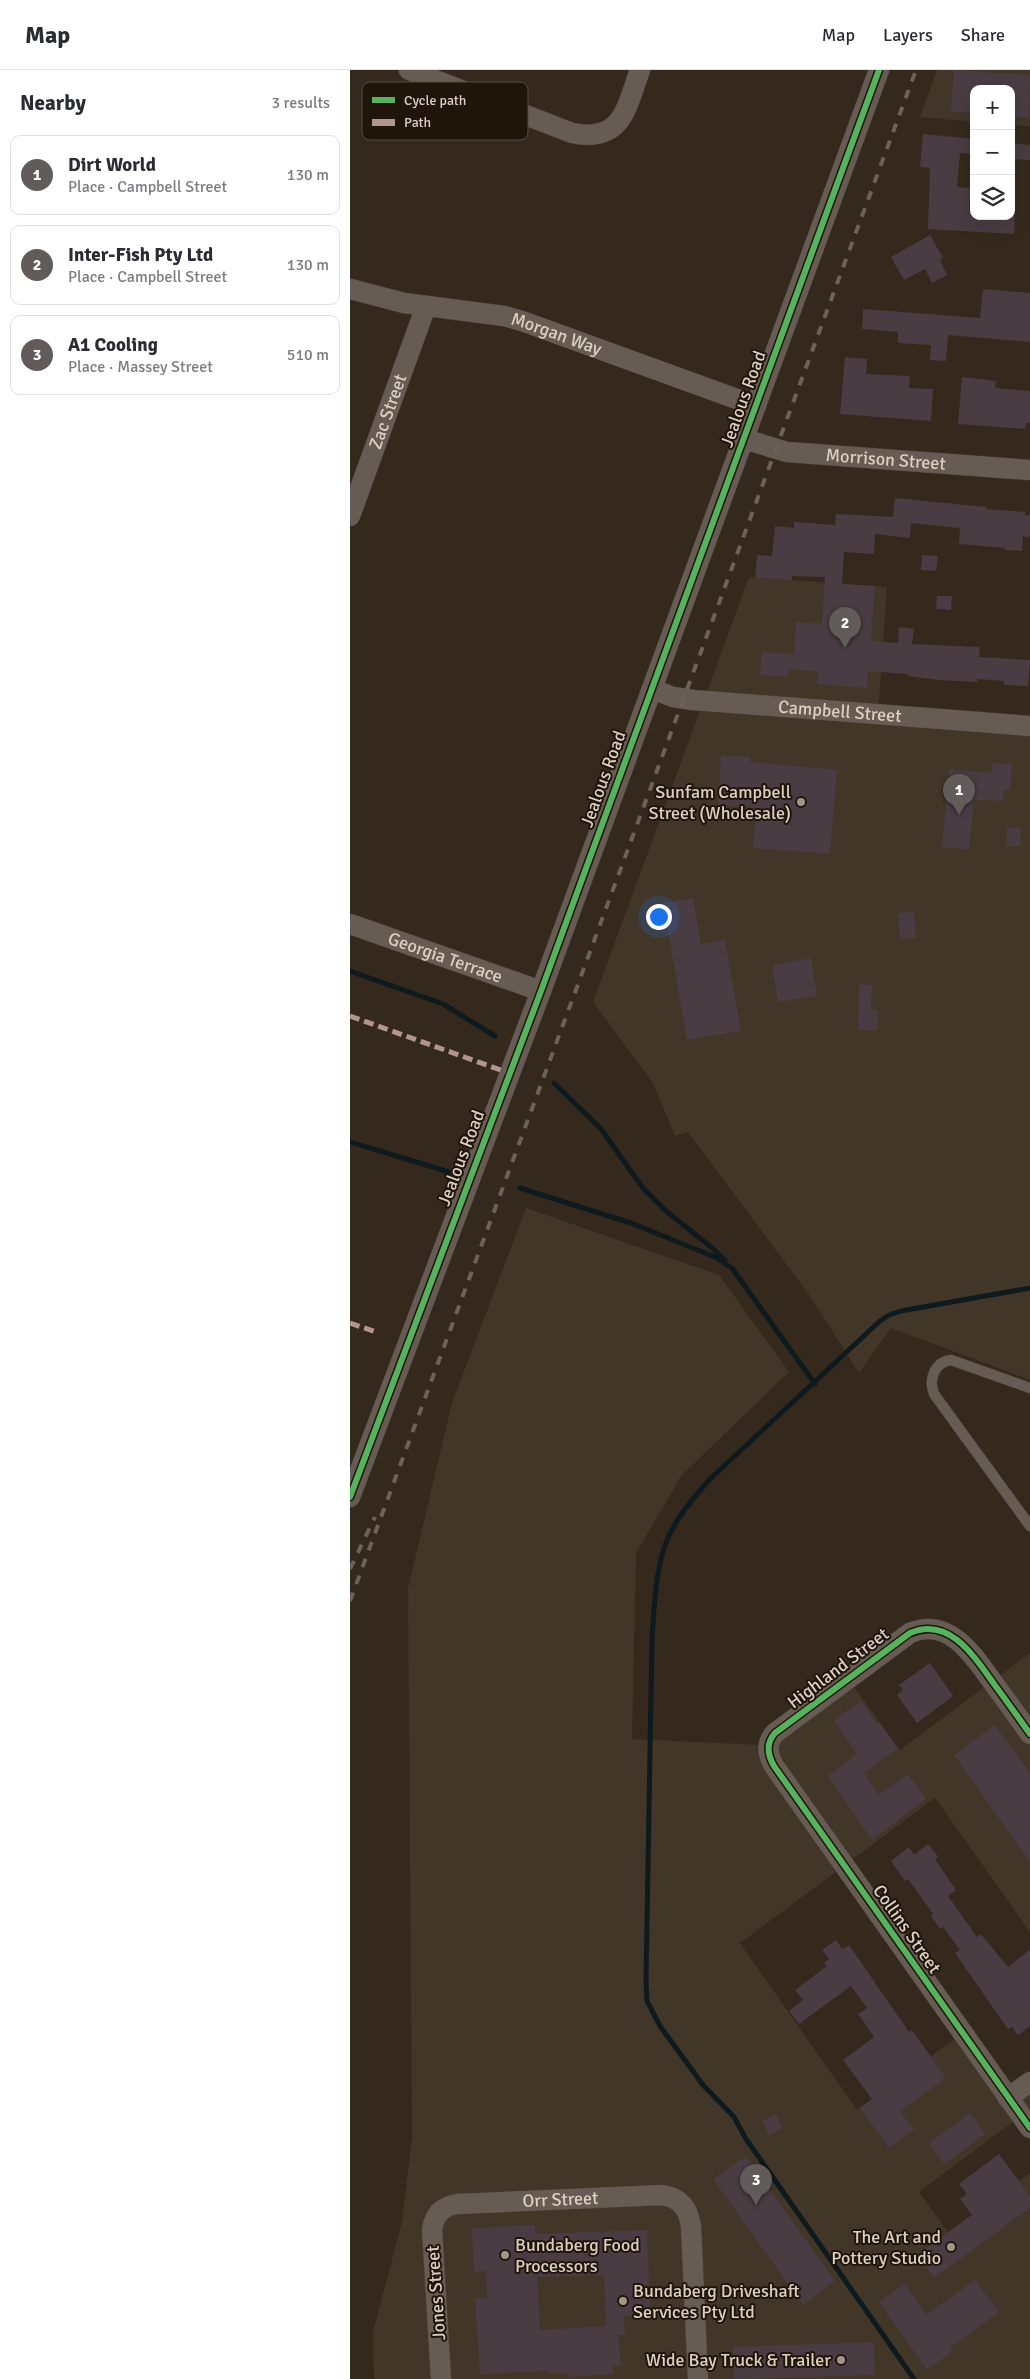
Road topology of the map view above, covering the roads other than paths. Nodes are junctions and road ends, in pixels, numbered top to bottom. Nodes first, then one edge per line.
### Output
1 (408, 70) edge
2 (640, 70) edge
3 (880, 70) edge
4 (439, 82) edge
5 (528, 116) edge
6 (350, 289) edge
7 (426, 306) junction
8 (756, 406) junction
9 (744, 439) junction
10 (1030, 470) edge
11 (350, 516) edge
12 (652, 689) junction
13 (1030, 726) edge
14 (350, 924) edge
15 (541, 991) junction
16 (1030, 1388) edge
17 (350, 1497) edge
18 (1030, 1526) edge
19 (1030, 1734) edge
20 (768, 1745) joint
21 (1030, 2082) edge
22 (1008, 2098) junction
23 (1030, 2128) edge
24 (440, 2209) joint
25 (441, 2379) edge
26 (698, 2379) edge

1 - 4 street
2 - 5 street
3 - 8 street, Jealous Road
6 - 7 street, Morgan Way
7 - 8 street, Morgan Way
7 - 11 street, Zac Street
8 - 9 street, Jealous Road
9 - 10 street, Morrison Street
9 - 12 street, Jealous Road
12 - 13 street, Campbell Street
12 - 15 street, Jealous Road
14 - 15 street, Georgia Terrace
15 - 17 street, Jealous Road
16 - 18 lane
19 - 20 street, Highland Street
20 - 22 street, Collins Street
21 - 22 street
22 - 23 street, Collins Street
24 - 25 street, Jones Street
24 - 26 street, Orr Street

